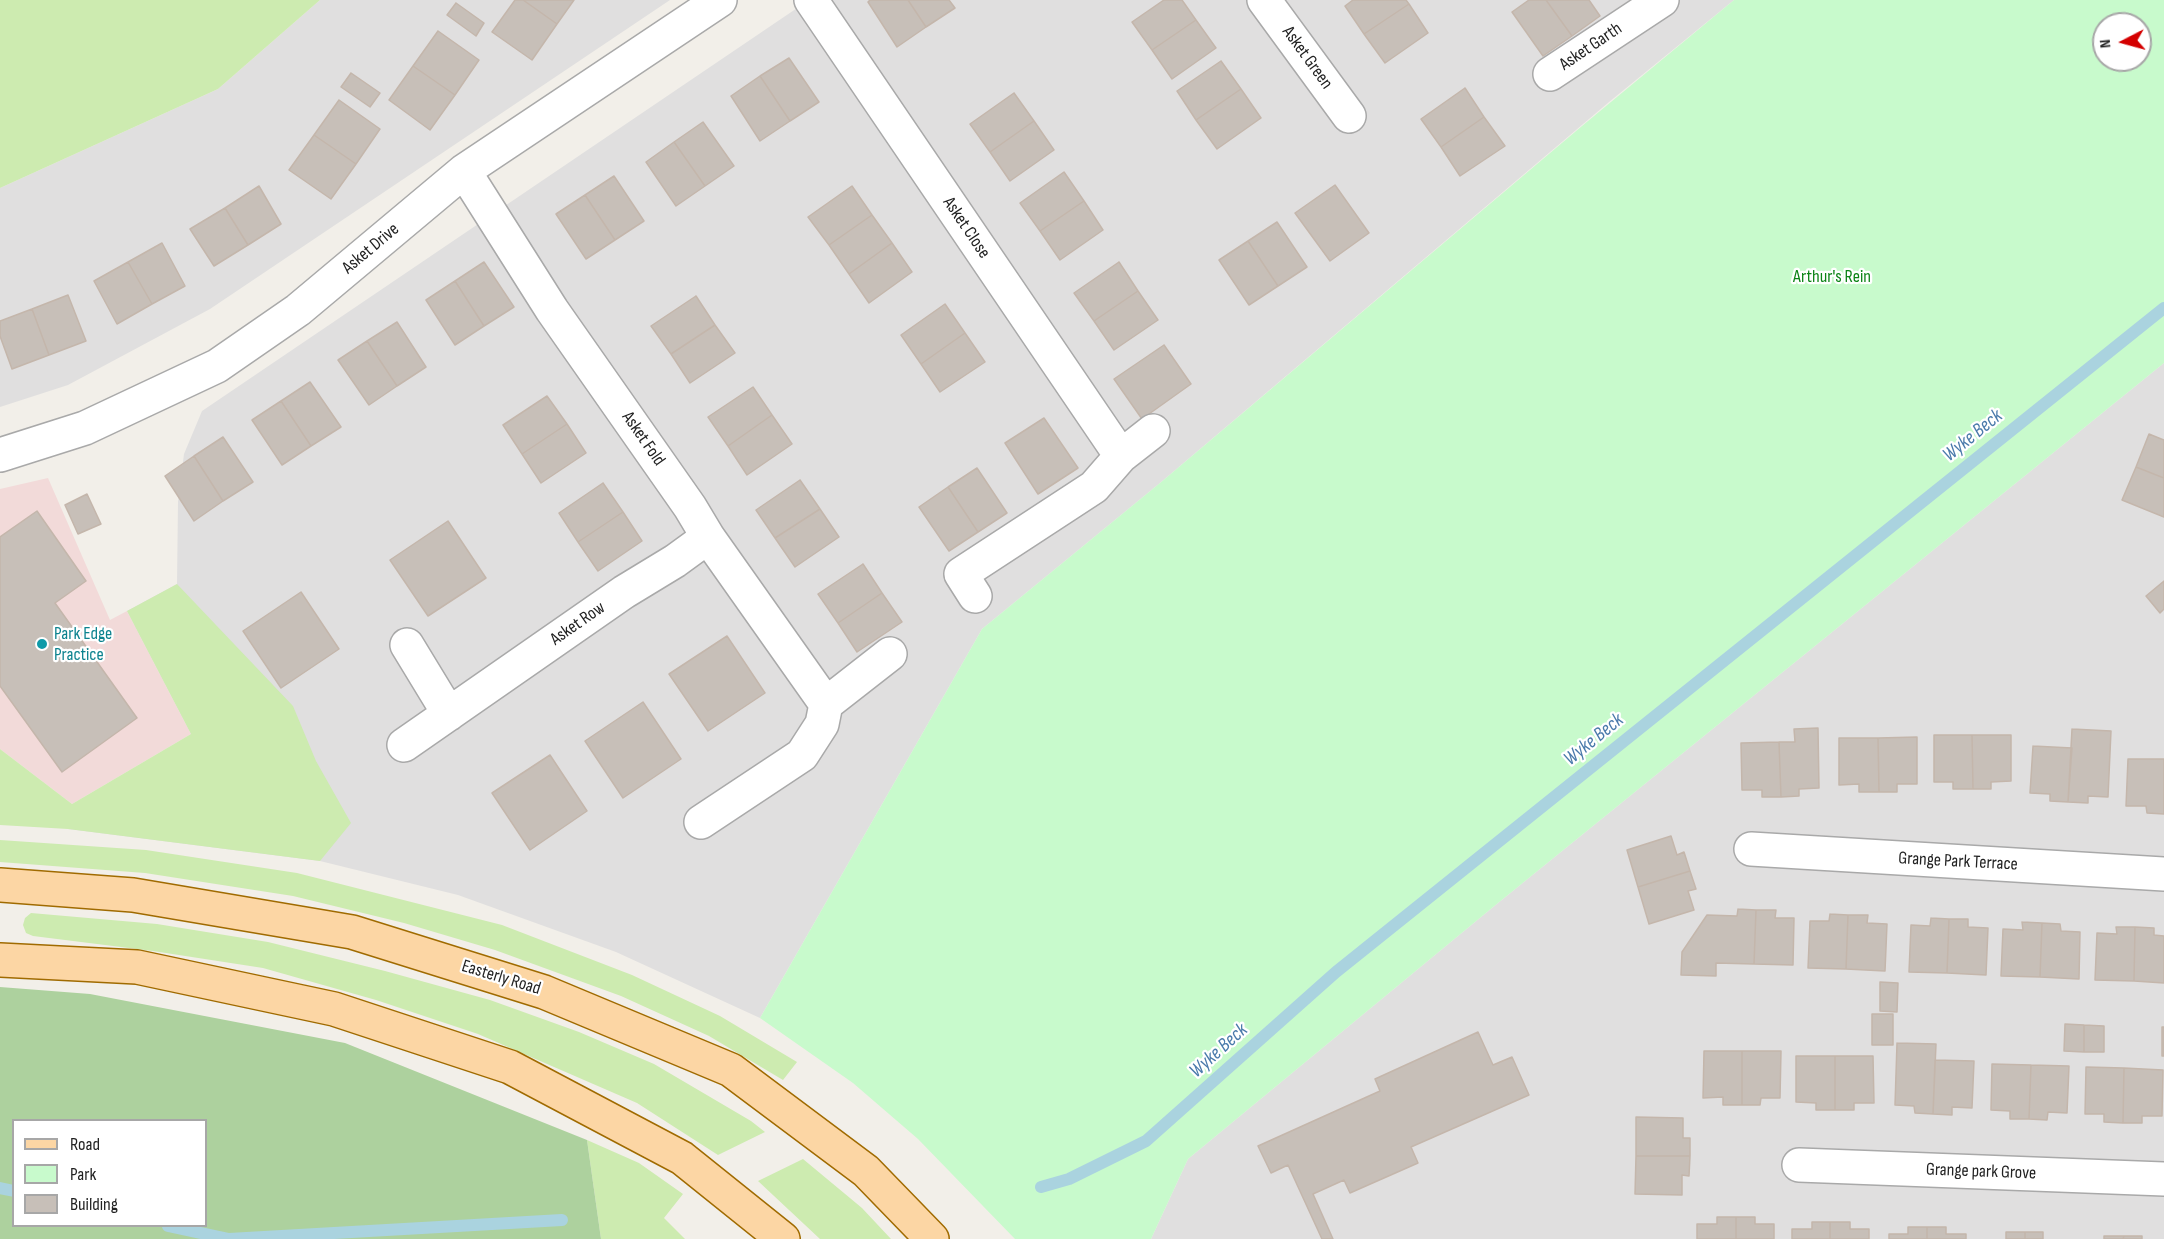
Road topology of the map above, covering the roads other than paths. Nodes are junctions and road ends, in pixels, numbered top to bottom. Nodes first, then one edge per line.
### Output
1 (720, 0) edge
2 (811, 0) edge
3 (1264, 0) edge
4 (1662, 0) edge
5 (1550, 74) dead end
6 (1349, 116) dead end
7 (464, 171) junction
8 (1154, 431) dead end
9 (0, 455) edge
10 (1121, 456) junction
11 (708, 537) junction
12 (975, 596) dead end
13 (407, 645) dead end
14 (890, 654) dead end
15 (826, 704) junction
16 (449, 714) junction
17 (404, 745) dead end
18 (701, 822) dead end
19 (1751, 849) dead end
20 (2164, 874) edge
21 (0, 885) edge
22 (0, 960) edge
23 (1799, 1165) dead end
24 (2164, 1179) edge
25 (783, 1239) edge
26 (932, 1239) edge

1 - 7 street, Asket Drive
2 - 10 street, Asket Close
3 - 6 street, Asket Green
4 - 5 street, Asket Garth
7 - 9 street, Asket Drive
7 - 11 street, Asket Fold
8 - 10 street
10 - 12 street
11 - 15 street, Asket Fold
11 - 16 street, Asket Row
13 - 16 street
14 - 15 street
15 - 18 street
16 - 17 street, Asket Row
19 - 20 street, Grange Park Terrace
21 - 26 main road, Easterly Road
22 - 25 main road
23 - 24 street, Grange park Grove

